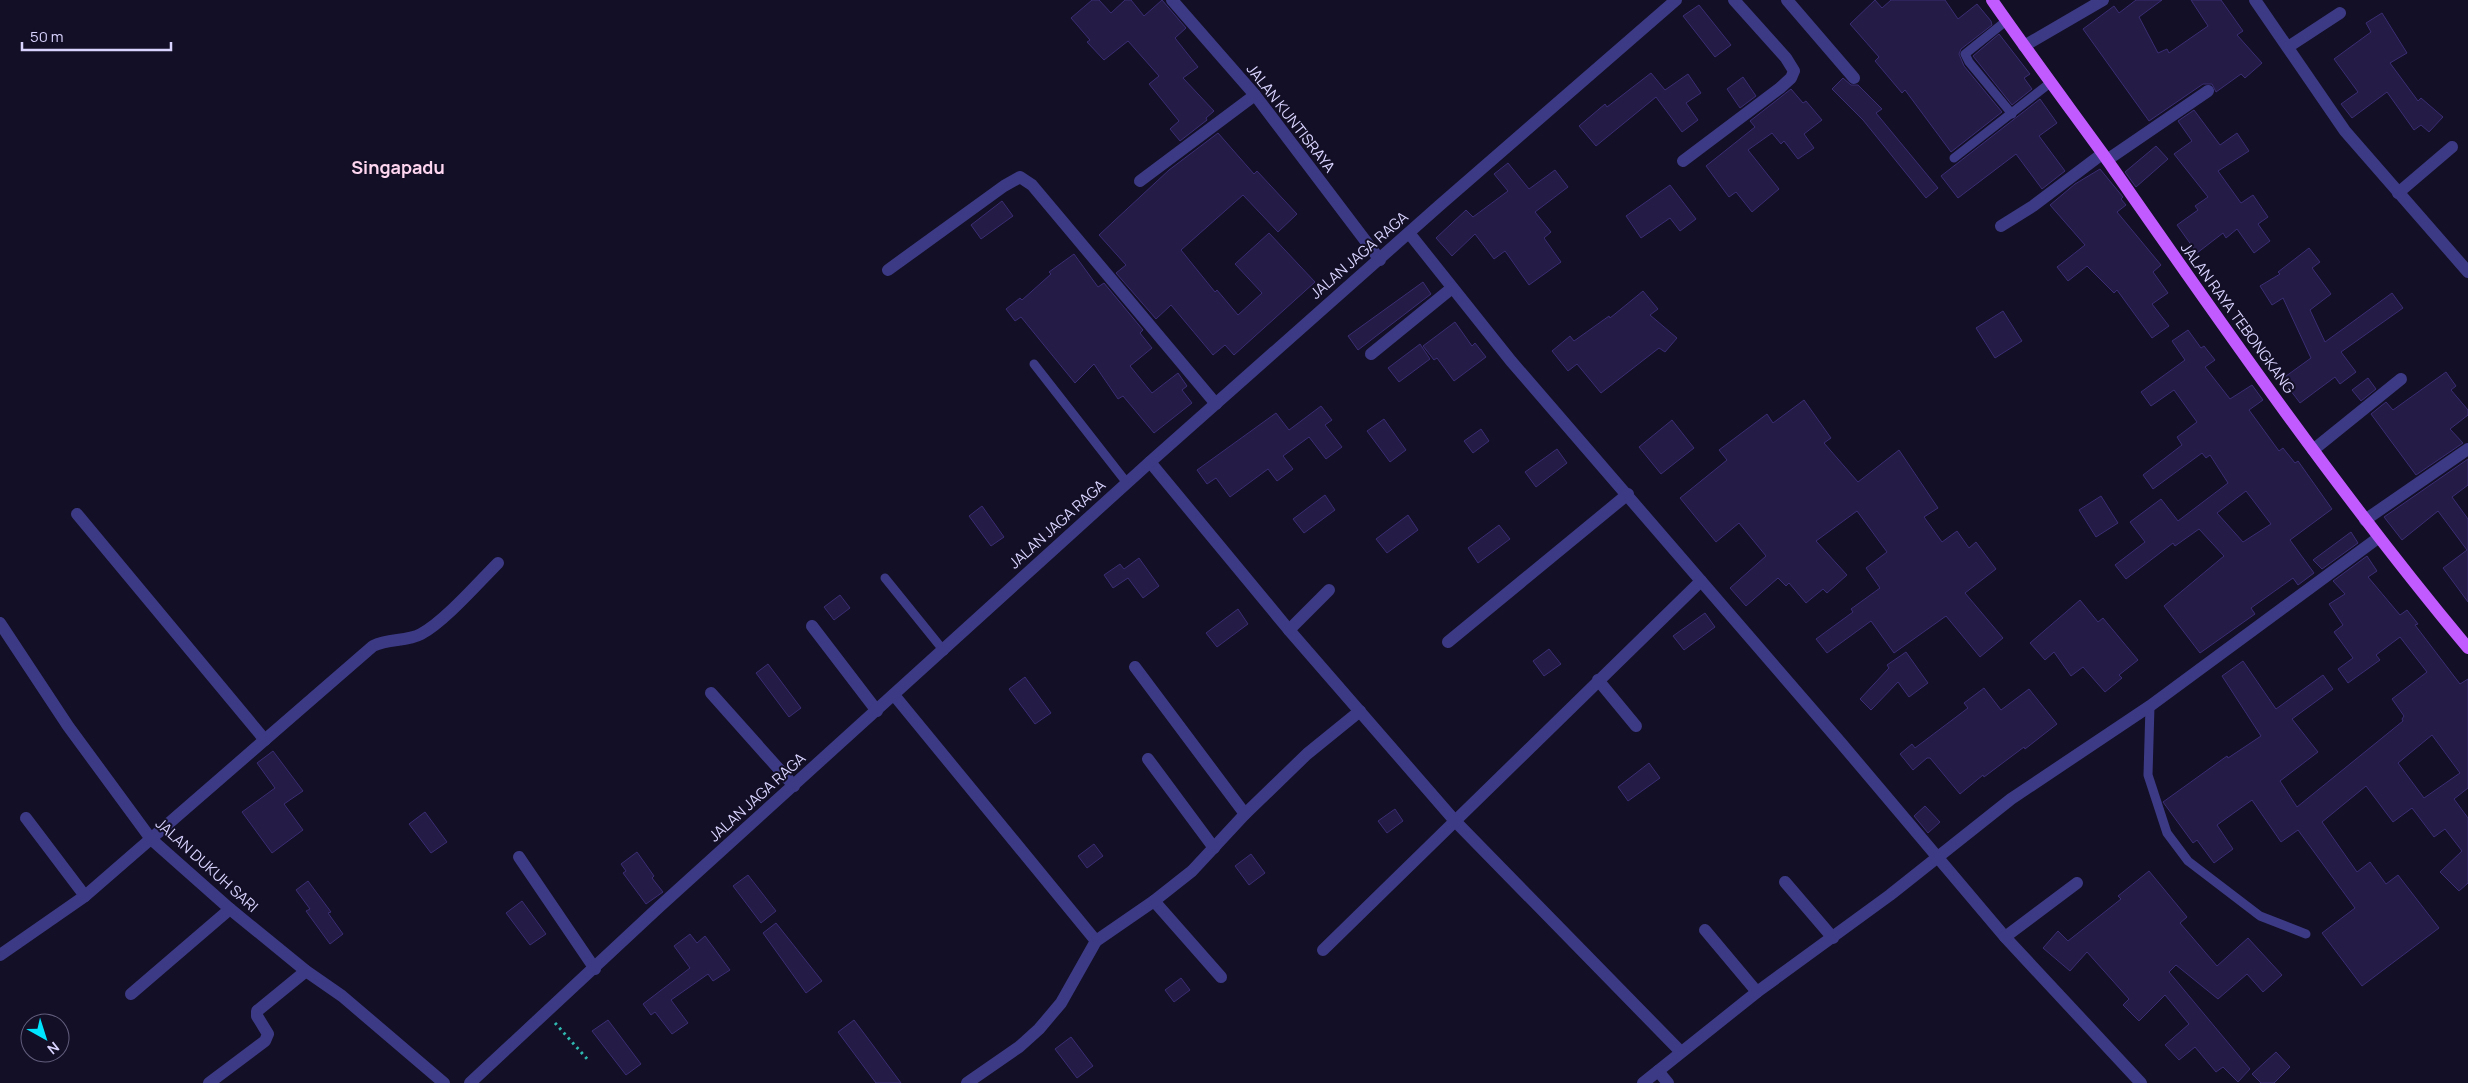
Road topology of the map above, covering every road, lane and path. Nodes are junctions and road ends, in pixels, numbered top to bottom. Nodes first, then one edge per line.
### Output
1 (1172, 0) edge
2 (1734, 0) edge
3 (1786, 0) edge
4 (1992, 0) edge
5 (2103, 0) edge
6 (2255, 0) edge
7 (1670, 2) edge
8 (2340, 13) dead end
9 (2006, 21) junction
10 (2024, 46) junction
11 (2288, 48) junction
12 (1854, 78) dead end
13 (2050, 83) junction
14 (2208, 91) dead end
15 (1255, 95) junction
16 (2012, 114) junction
17 (2452, 147) dead end
18 (2105, 157) junction
19 (1954, 158) dead end
20 (1682, 162) dead end
21 (1140, 181) dead end
22 (2398, 193) junction
23 (2001, 226) dead end
24 (1409, 233) junction
25 (1380, 260) junction
26 (888, 270) dead end
27 (2468, 272) edge
28 (1452, 288) junction
29 (1370, 354) dead end
30 (1034, 364) dead end
31 (2401, 379) dead end
32 (1216, 404) junction
33 (2468, 449) edge
34 (2313, 450) junction
35 (1150, 462) junction
36 (1127, 483) junction
37 (1628, 494) junction
38 (77, 514) dead end
39 (2365, 520) junction
40 (2378, 538) junction
41 (498, 563) dead end
42 (885, 578) dead end
43 (1701, 581) junction
44 (1329, 590) dead end
45 (0, 623) edge
46 (812, 626) dead end
47 (1289, 630) junction
48 (1448, 642) dead end
49 (2468, 648) edge
50 (944, 651) junction
51 (1135, 667) dead end
52 (1598, 680) junction
53 (711, 693) dead end
54 (894, 695) junction
55 (2150, 706) junction
56 (876, 711) junction
57 (1360, 711) junction
58 (1636, 726) dead end
59 (265, 740) junction
60 (1148, 759) dead end
61 (794, 786) junction
62 (1245, 814) junction
63 (26, 818) dead end
64 (1455, 821) junction
65 (151, 839) junction
66 (1214, 848) junction
67 (519, 857) dead end
68 (1938, 858) junction
69 (1785, 882) dead end
70 (2077, 883) dead end
71 (85, 896) junction
72 (1154, 901) junction
73 (230, 909) junction
74 (1706, 930) dead end
75 (2306, 934) dead end
76 (2005, 936) junction
77 (1833, 938) junction
78 (1096, 941) junction
79 (1323, 950) dead end
80 (0, 955) edge
81 (595, 969) junction
82 (306, 971) junction
83 (1221, 977) dead end
84 (1757, 992) junction
85 (131, 994) dead end
86 (546, 1013) junction
87 (1681, 1052) junction
88 (589, 1062) dead end
89 (1658, 1070) junction
90 (209, 1083) edge
91 (444, 1083) edge
92 (470, 1083) edge
93 (967, 1083) edge
94 (1643, 1083) edge
95 (1668, 1083) edge
96 (2141, 1083) edge

1 - 15 street, JALAN KUNTISRAYA
2 - 20 street
3 - 12 street
4 - 9 main road, JALAN RAYA TEBONGKANG
5 - 10 street
6 - 11 street
7 - 24 street, JALAN JAGA RAGA
8 - 11 street
9 - 10 main road, JALAN RAYA TEBONGKANG
9 - 16 lane
10 - 13 main road, JALAN RAYA TEBONGKANG
11 - 22 street
13 - 16 lane
13 - 18 main road, JALAN RAYA TEBONGKANG
14 - 18 street
15 - 21 street
15 - 25 street, JALAN KUNTISRAYA
16 - 19 lane
17 - 22 street
18 - 23 street
18 - 34 main road, JALAN RAYA TEBONGKANG
22 - 27 street
24 - 25 street, JALAN JAGA RAGA
24 - 28 street
25 - 32 street, JALAN JAGA RAGA
26 - 32 street
28 - 29 street
28 - 37 street
30 - 36 lane
31 - 34 street
32 - 35 street, JALAN JAGA RAGA
33 - 39 street
34 - 39 main road, JALAN RAYA TEBONGKANG
35 - 36 street, JALAN JAGA RAGA
35 - 47 street
36 - 50 street, JALAN JAGA RAGA
37 - 43 street
37 - 48 street
38 - 59 street
39 - 40 main road, JALAN RAYA TEBONGKANG
40 - 49 main road, JALAN RAYA TEBONGKANG
40 - 55 street
41 - 59 street
42 - 50 lane
43 - 52 street
43 - 68 street
44 - 47 street
45 - 65 street, JALAN DUKUH SARI
46 - 56 street
47 - 57 street
50 - 54 street, JALAN JAGA RAGA
51 - 62 street
52 - 58 street
52 - 64 street
53 - 61 street
54 - 56 street, JALAN JAGA RAGA
54 - 78 street
55 - 68 street
55 - 75 lane
56 - 61 street, JALAN JAGA RAGA
57 - 62 street
57 - 64 street
59 - 65 street
60 - 66 street
61 - 81 street, JALAN JAGA RAGA
62 - 66 street
63 - 71 street
64 - 79 street
64 - 87 street
65 - 71 street
65 - 73 street, JALAN DUKUH SARI
66 - 72 street
67 - 81 street
68 - 76 street
68 - 77 street
69 - 77 street
70 - 76 street
71 - 80 street
72 - 78 street
72 - 83 street
73 - 82 street, JALAN DUKUH SARI
73 - 85 street
74 - 84 street
76 - 96 street
77 - 84 street
78 - 93 street
81 - 86 street, JALAN JAGA RAGA
82 - 90 street
82 - 91 street, JALAN DUKUH SARI
84 - 87 street
86 - 88 path
86 - 92 street, JALAN JAGA RAGA
87 - 89 street
89 - 94 street
89 - 95 street

